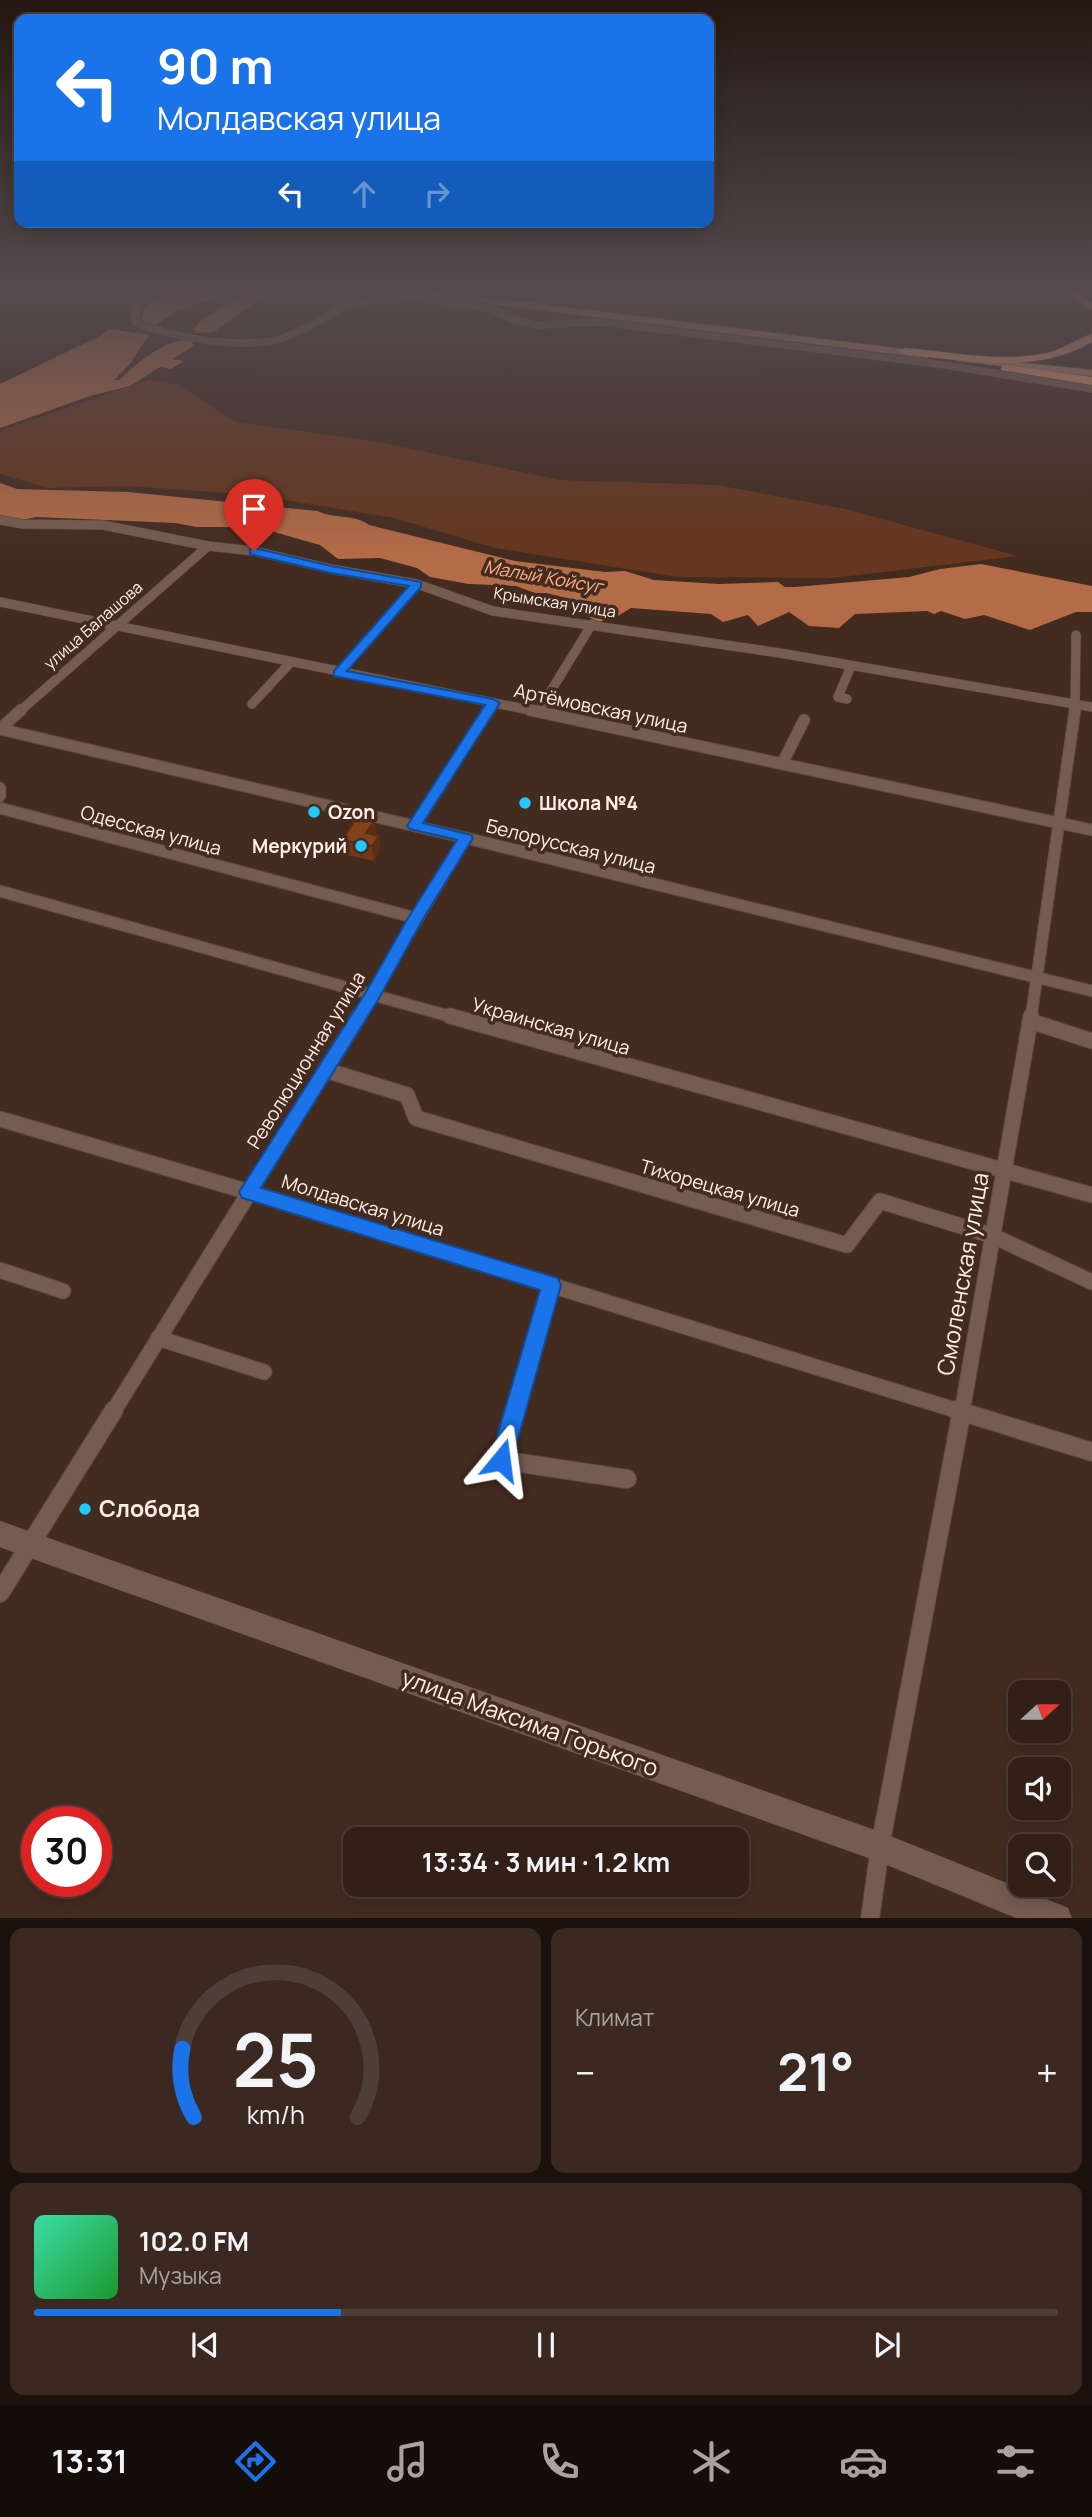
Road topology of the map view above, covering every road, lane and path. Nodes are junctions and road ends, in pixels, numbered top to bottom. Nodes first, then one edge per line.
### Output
1 (1034, 380) edge
2 (1092, 389) edge
3 (1, 520) edge
4 (208, 546) junction
5 (417, 584) junction
6 (0, 602) edge
7 (117, 625) junction
8 (592, 625) junction
9 (1076, 635) dead end
10 (290, 663) junction
11 (851, 666) junction
12 (338, 673) junction
13 (847, 699) dead end
14 (493, 703) junction
15 (252, 704) dead end
16 (1076, 704) junction
17 (1092, 707) edge
18 (538, 712) junction
19 (804, 720) dead end
20 (0, 729) edge
21 (782, 764) junction
22 (0, 788) edge
23 (0, 796) edge
24 (0, 808) edge
25 (1059, 824) junction
26 (415, 826) junction
27 (1092, 830) edge
28 (466, 838) junction
29 (0, 891) edge
30 (416, 918) junction
31 (1038, 978) junction
32 (1092, 991) edge
33 (372, 996) junction
34 (1030, 1021) junction
35 (1092, 1041) edge
36 (325, 1070) junction
37 (0, 1119) edge
38 (1004, 1173) junction
39 (249, 1192) junction
40 (1092, 1195) edge
41 (993, 1236) junction
42 (0, 1270) edge
43 (1092, 1282) edge
44 (551, 1285) junction
45 (63, 1291) dead end
46 (158, 1338) junction
47 (264, 1373) dead end
48 (962, 1410) junction
49 (1092, 1452) edge
50 (627, 1479) dead end
51 (0, 1534) edge
52 (30, 1545) junction
53 (0, 1592) edge
54 (880, 1847) junction
55 (870, 1918) edge
56 (1056, 1918) edge

1 - 2 street
3 - 4 street, Крымская улица
4 - 5 street, Крымская улица
4 - 7 street, улица Балашова
5 - 8 street, Крымская улица
5 - 12 street
6 - 7 street, Артёмовская улица
7 - 10 street, Артёмовская улица
7 - 20 street, улица Балашова
8 - 11 street, Крымская улица
8 - 18 street
9 - 16 street, Смоленская улица
10 - 12 street, Артёмовская улица
10 - 15 street
11 - 13 street
11 - 16 street, Крымская улица
12 - 14 street, Артёмовская улица
14 - 18 street, Артёмовская улица
14 - 26 street
16 - 17 street, Крымская улица
16 - 25 street, Смоленская улица
18 - 21 street, Артёмовская улица
19 - 21 street
20 - 26 street, Белорусская улица
21 - 25 street, Артёмовская улица
22 - 23 street
24 - 30 street, Одесская улица
25 - 27 street, Артёмовская улица
25 - 31 street, Смоленская улица
26 - 28 street, Белорусская улица
28 - 30 street, Революционная улица
28 - 31 street, Белорусская улица
29 - 33 street, Украинская улица
30 - 33 street, Революционная улица
31 - 32 street, Белорусская улица
31 - 34 street, Смоленская улица
33 - 36 street, Революционная улица
33 - 38 street, Украинская улица
34 - 35 street
34 - 38 street, Смоленская улица
36 - 39 street, Революционная улица
36 - 41 street, Тихорецкая улица
37 - 39 street, Молдавская улица
38 - 40 street, Украинская улица
38 - 41 street, Смоленская улица
39 - 44 street, Молдавская улица
39 - 46 street, Революционная улица
41 - 43 street, Тихорецкая улица
41 - 48 street, Смоленская улица
42 - 45 street
44 - 48 street, Молдавская улица
44 - 50 street
46 - 47 street
46 - 52 street, Революционная улица
48 - 49 street, Молдавская улица
48 - 54 street, Смоленская улица
51 - 52 main road, улица Максима Горького
52 - 53 street, Революционная улица
52 - 54 main road, улица Максима Горького
54 - 55 street, Смоленская улица
54 - 56 main road, улица Максима Горького

